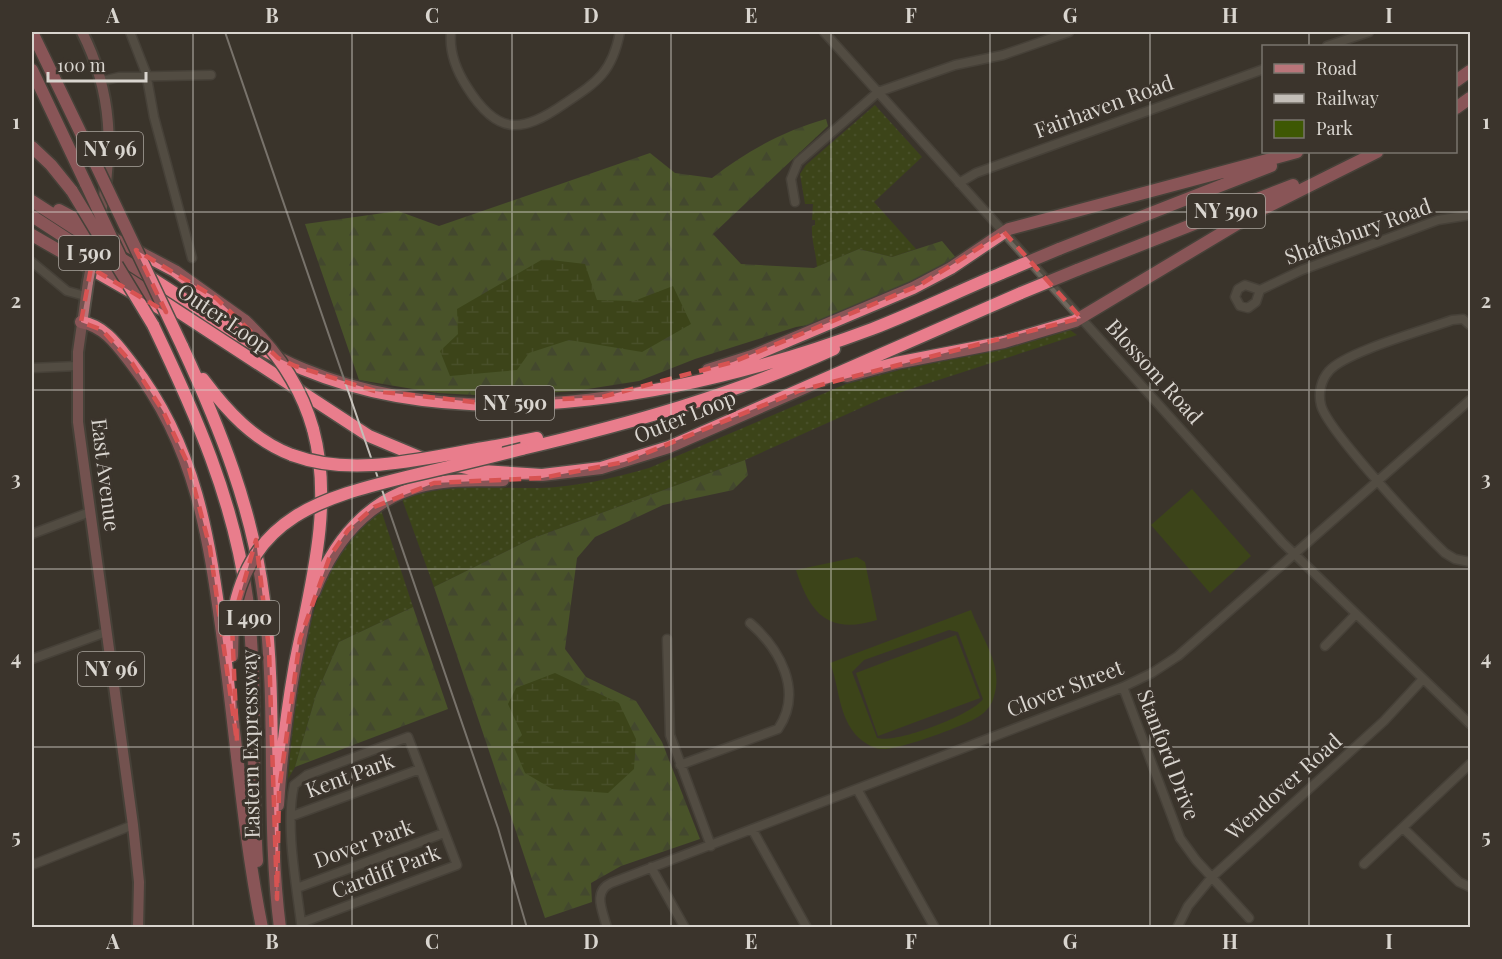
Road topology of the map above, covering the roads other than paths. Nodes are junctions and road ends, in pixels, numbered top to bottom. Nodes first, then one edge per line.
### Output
1 (32, 32) edge
2 (41, 32) edge
3 (82, 32) edge
4 (130, 32) edge
5 (451, 32) edge
6 (620, 32) edge
7 (824, 32) edge
8 (1068, 32) edge
9 (1369, 32) edge
10 (1330, 45) edge
11 (1262, 69) edge
12 (32, 70) edge
13 (1470, 70) edge
14 (211, 75) dead end
15 (147, 77) junction
16 (1457, 80) edge
17 (102, 81) junction
18 (878, 92) junction
19 (1470, 98) edge
20 (68, 106) junction
21 (1457, 107) edge
22 (32, 147) edge
23 (1293, 153) edge
24 (1305, 153) edge
25 (1373, 153) edge
26 (1374, 153) edge
27 (959, 183) junction
28 (32, 196) edge
29 (32, 201) edge
30 (795, 202) dead end
31 (1470, 215) edge
32 (32, 216) edge
33 (1004, 232) junction
34 (32, 235) edge
35 (192, 258) dead end
36 (32, 262) edge
37 (136, 269) joint
38 (146, 290) joint
39 (1260, 290) dead end
40 (85, 296) junction
41 (914, 312) junction
42 (1081, 318) junction
43 (81, 322) junction
44 (153, 325) junction
45 (1470, 325) edge
46 (182, 346) junction
47 (77, 366) junction
48 (32, 368) edge
49 (268, 372) junction
50 (789, 394) junction
51 (602, 397) junction
52 (1470, 400) edge
53 (633, 421) junction
54 (577, 472) junction
55 (1379, 480) junction
56 (90, 512) junction
57 (32, 534) edge
58 (1294, 554) junction
59 (1470, 562) edge
60 (1355, 615) junction
61 (750, 623) dead end
62 (106, 632) junction
63 (300, 639) junction
64 (667, 639) dead end
65 (1325, 646) dead end
66 (32, 659) edge
67 (1423, 679) junction
68 (1123, 687) junction
69 (1470, 724) edge
70 (237, 742) junction
71 (1470, 764) edge
72 (680, 765) junction
73 (420, 769) junction
74 (857, 789) junction
75 (292, 816) junction
76 (133, 825) junction
77 (1403, 828) junction
78 (752, 830) junction
79 (444, 833) junction
80 (711, 846) junction
81 (1364, 864) dead end
82 (32, 865) edge
83 (651, 867) junction
84 (1212, 878) junction
85 (1470, 887) edge
86 (297, 888) junction
87 (277, 899) junction
88 (1249, 918) dead end
89 (302, 925) edge
90 (138, 927) edge
91 (262, 927) edge
92 (280, 927) edge
93 (607, 927) edge
94 (685, 927) edge
95 (807, 927) edge
96 (935, 927) edge
97 (1177, 927) edge

1 - 20 highway, Eastern Expressway / I 490
2 - 20 highway
3 - 17 main road, East Avenue / NY 96
4 - 15 street
5 - 6 street
7 - 18 street, Blossom Road
8 - 18 street
9 - 10 street
11 - 27 street, Fairhaven Road
12 - 44 highway, Eastern Expressway / I 490, bridge
13 - 16 highway
14 - 15 street
15 - 17 street
15 - 35 street
17 - 40 main road, East Avenue / NY 96, bridge
18 - 27 street, Blossom Road
18 - 30 street
19 - 21 highway
20 - 46 highway, Eastern Expressway / I 490, bridge
22 - 44 highway, bridge
23 - 33 highway
24 - 41 highway, Outer Loop / NY 590, bridge
25 - 50 highway, Outer Loop / NY 590, bridge
26 - 42 highway
27 - 33 street, Blossom Road
28 - 63 highway, bridge
29 - 37 highway, Outer Loop / I 590
31 - 39 street, Shaftsbury Road
32 - 38 highway, Outer Loop / I 590
33 - 42 street, Blossom Road
33 - 51 highway
34 - 49 highway
36 - 40 street
37 - 51 highway, Outer Loop / NY 590
38 - 49 highway, Outer Loop / NY 590
40 - 43 main road, East Avenue / NY 96
41 - 51 highway, Outer Loop / NY 590
41 - 53 highway
42 - 50 highway
42 - 58 street, Blossom Road
43 - 47 main road, East Avenue / NY 96
43 - 70 highway
44 - 91 highway, Eastern Expressway / I 490
45 - 55 street
46 - 53 highway, bridge
46 - 87 highway, Eastern Expressway / I 490
47 - 48 street
47 - 56 main road, East Avenue / NY 96
49 - 54 highway, Outer Loop / NY 590
50 - 54 highway, Outer Loop / NY 590
52 - 55 street, Clover Street
53 - 70 highway, bridge
54 - 63 highway
55 - 58 street, Clover Street
55 - 59 street
56 - 57 street
56 - 62 main road, East Avenue / NY 96
58 - 60 street, Blossom Road
58 - 68 street, Clover Street
60 - 65 street
60 - 67 street, Blossom Road
61 - 72 street
62 - 66 street
62 - 76 main road, East Avenue / NY 96
63 - 87 highway
64 - 72 street
67 - 69 street, Blossom Road
67 - 84 street, Wendover Road
68 - 74 street, Clover Street
68 - 84 street, Stanford Drive
70 - 91 highway
71 - 77 street
72 - 80 street
73 - 75 street, Kent Park
73 - 75 street, Cardiff Park
73 - 79 street, Cardiff Park
74 - 78 street, Clover Street
74 - 96 street
75 - 86 street
76 - 82 street
76 - 90 main road, East Avenue / NY 96
77 - 81 street
77 - 85 street
78 - 80 street, Clover Street
78 - 95 street
79 - 86 street, Dover Park
79 - 89 street, Cardiff Park
80 - 83 street, Clover Street
83 - 93 street, Clover Street
83 - 94 street
84 - 88 street, Stanford Drive
84 - 97 street, Wendover Road
86 - 89 street
87 - 92 highway, Eastern Expressway / I 490

